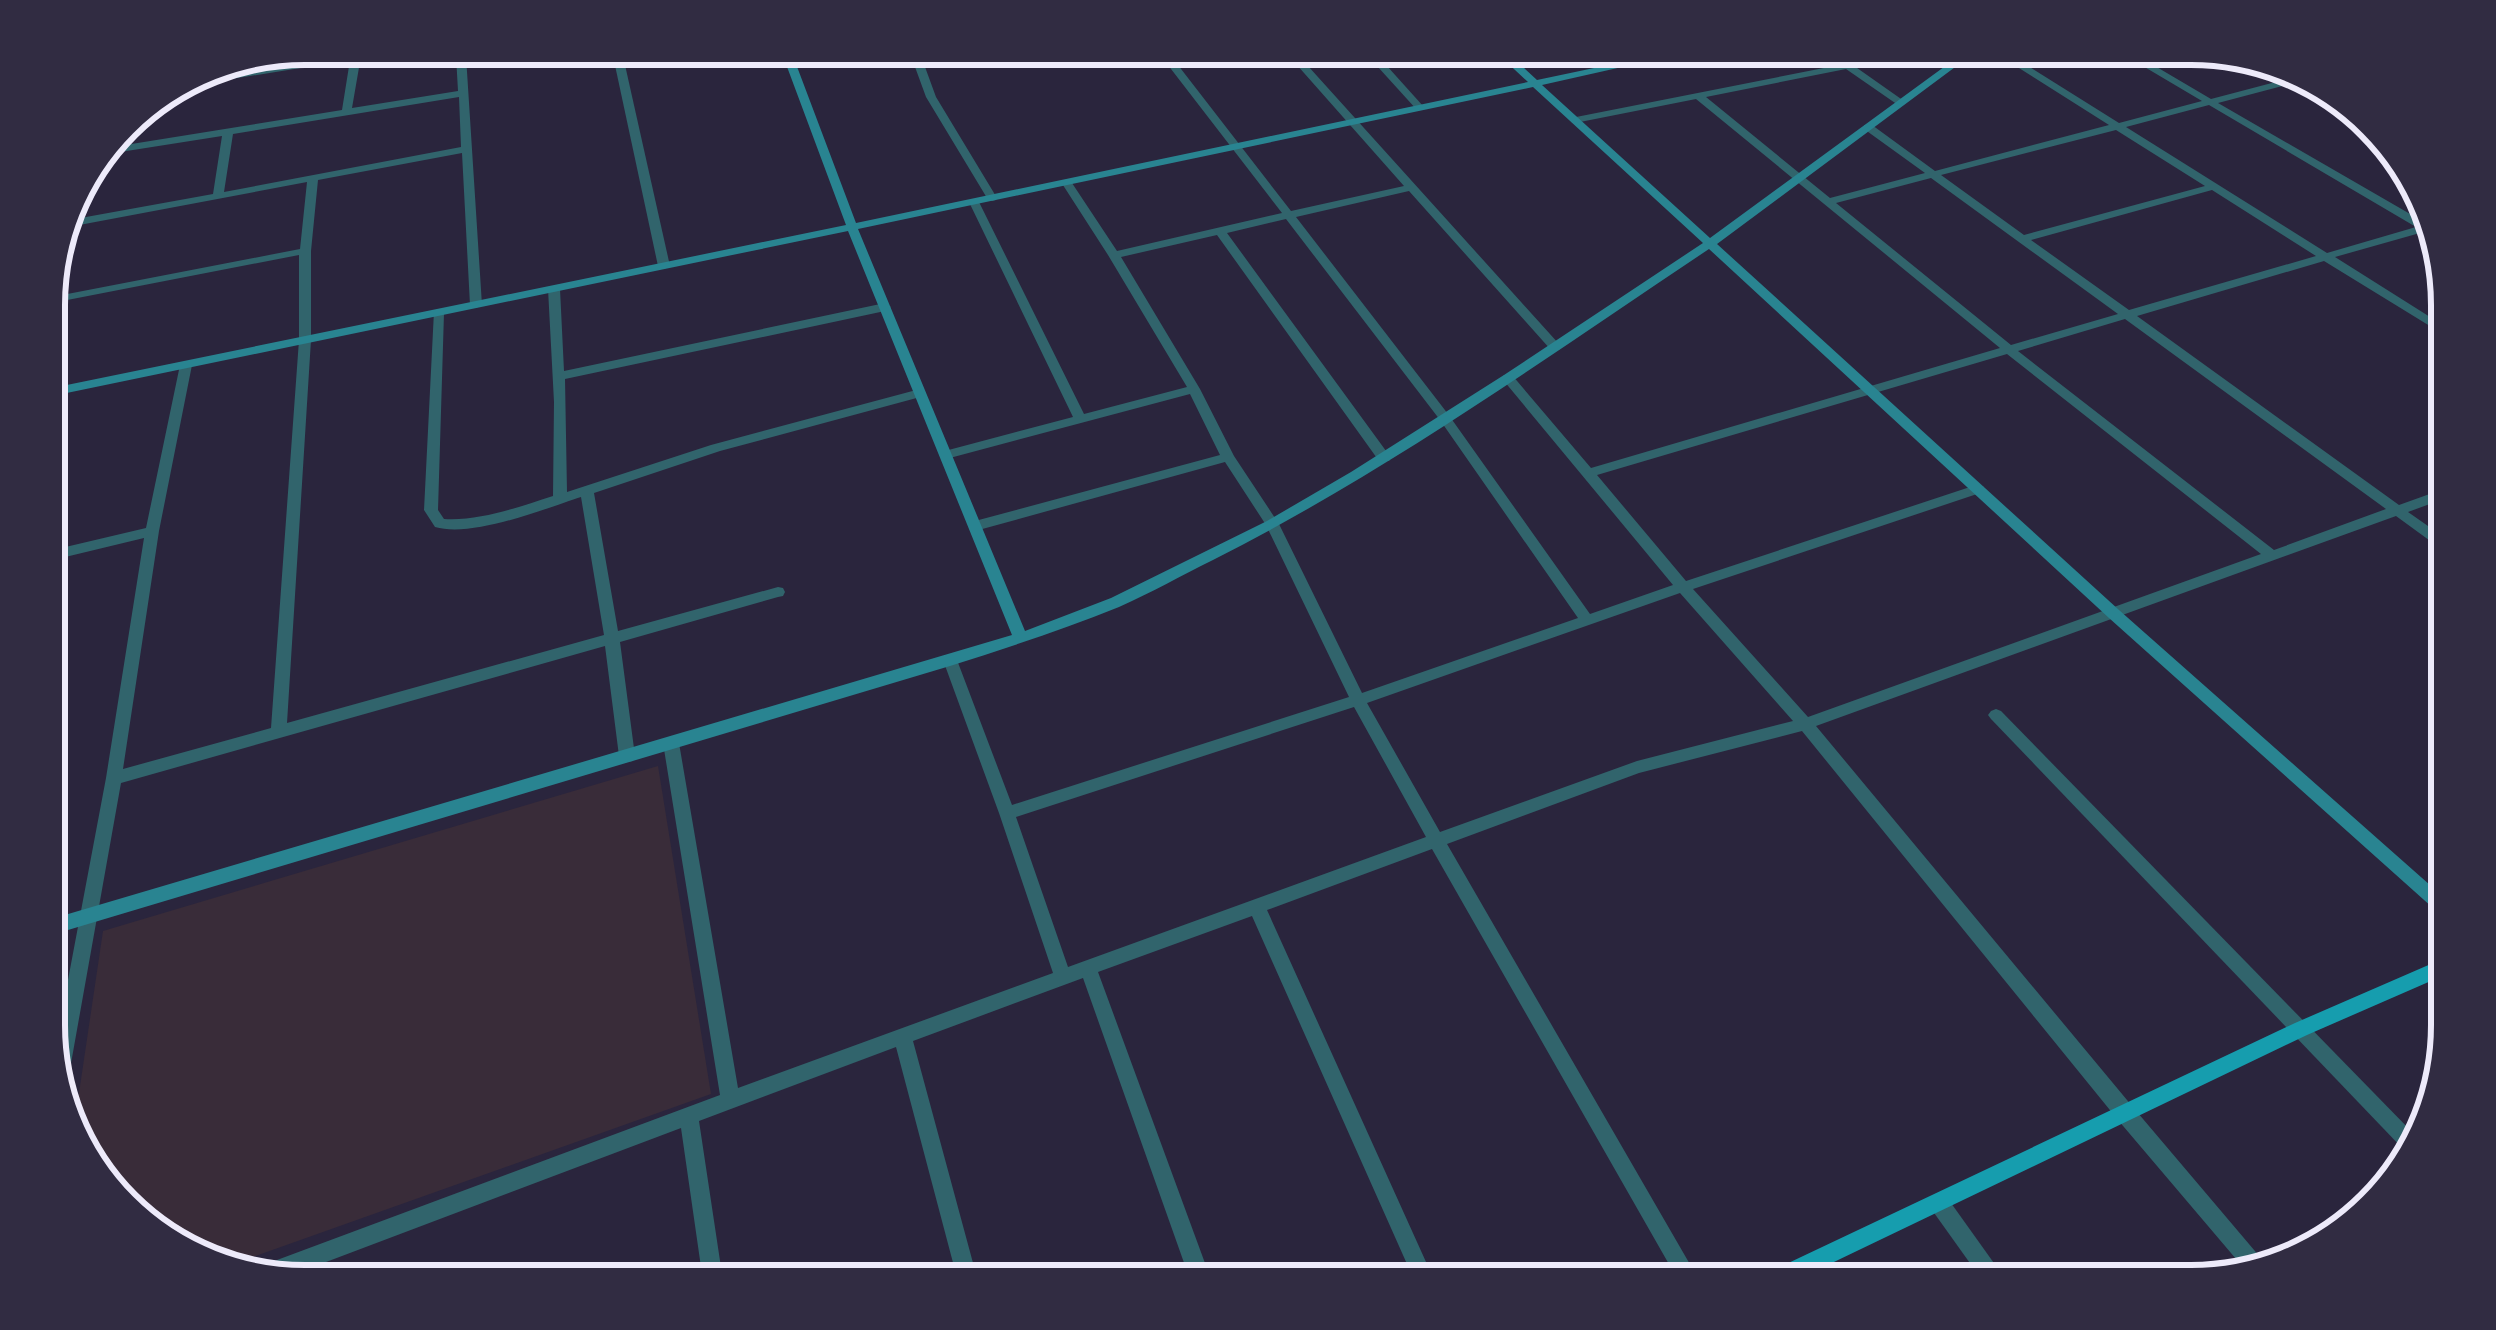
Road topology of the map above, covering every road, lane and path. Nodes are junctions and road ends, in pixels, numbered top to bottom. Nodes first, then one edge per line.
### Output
1 (304, 65) edge
2 (354, 65) edge
3 (462, 65) edge
4 (620, 65) edge
5 (791, 65) edge
6 (919, 65) edge
7 (1173, 65) edge
8 (1302, 65) edge
9 (1380, 65) edge
10 (1515, 65) edge
11 (1624, 65) edge
12 (1953, 65) edge
13 (2019, 65) edge
14 (2146, 65) edge
15 (1847, 66) joint
16 (225, 79) edge
17 (2281, 82) edge
18 (1535, 84) junction
19 (464, 93) junction
20 (1699, 96) junction
21 (2209, 102) junction
22 (1901, 103) junction
23 (1420, 108) junction
24 (348, 111) junction
25 (1574, 120) junction
26 (1354, 122) junction
27 (1868, 127) junction
28 (2118, 127) junction
29 (228, 131) junction
30 (1235, 147) junction
31 (124, 149) edge
32 (468, 149) junction
33 (1936, 175) junction
34 (1797, 178) junction
35 (313, 179) junction
36 (1066, 182) junction
37 (1412, 187) junction
38 (2212, 187) junction
39 (218, 197) junction
40 (992, 198) junction
41 (974, 202) junction
42 (1826, 202) junction
43 (1290, 216) junction
44 (80, 222) edge
45 (2416, 222) edge
46 (852, 227) junction
47 (2418, 229) edge
48 (1220, 232) junction
49 (2022, 239) junction
50 (1709, 244) junction
51 (305, 250) junction
52 (1114, 256) junction
53 (2323, 256) junction
54 (664, 266) junction
55 (554, 289) junction
56 (66, 296) edge
57 (476, 305) junction
58 (885, 307) junction
59 (438, 313) junction
60 (2128, 315) junction
61 (2431, 323) edge
62 (305, 340) junction
63 (1555, 347) junction
64 (2009, 350) junction
65 (186, 365) junction
66 (559, 376) junction
67 (1508, 378) junction
68 (65, 389) edge
69 (1194, 389) junction
70 (1870, 391) junction
71 (920, 393) junction
72 (1444, 417) junction
73 (1080, 419) junction
74 (946, 455) junction
75 (1228, 457) junction
76 (1384, 458) junction
77 (1590, 473) junction
78 (1978, 489) junction
79 (587, 491) junction
80 (560, 499) junction
81 (2431, 499) edge
82 (2398, 511) junction
83 (1272, 524) junction
84 (975, 526) junction
85 (152, 531) junction
86 (2431, 535) edge
87 (65, 552) edge
88 (2273, 556) junction
89 (1682, 587) junction
90 (778, 592) dead end
91 (2114, 614) junction
92 (1587, 620) junction
93 (1021, 638) junction
94 (612, 639) junction
95 (950, 660) junction
96 (1358, 700) junction
97 (1996, 715) dead end
98 (1805, 724) junction
99 (279, 731) junction
100 (671, 743) junction
101 (627, 756) junction
102 (114, 778) junction
103 (1007, 813) junction
104 (1437, 842) junction
105 (2431, 896) edge
106 (1257, 907) junction
107 (88, 916) junction
108 (65, 923) edge
109 (1088, 968) junction
110 (2431, 972) edge
111 (1063, 977) junction
112 (2301, 1029) junction
113 (902, 1036) junction
114 (66, 1044) edge
115 (731, 1101) junction
116 (2125, 1113) junction
117 (689, 1117) junction
118 (2403, 1137) edge
119 (1939, 1202) junction
120 (2248, 1258) edge
121 (292, 1264) edge
122 (711, 1265) edge
123 (964, 1265) edge
124 (1196, 1265) edge
125 (1417, 1265) edge
126 (1680, 1265) edge
127 (1806, 1265) edge
128 (1982, 1265) edge

1 - 16 street
2 - 24 street
3 - 19 street
4 - 54 street
5 - 46 street
6 - 40 street
7 - 30 street
8 - 26 street
9 - 23 street
10 - 18 street
11 - 18 street
12 - 22 street
13 - 28 street
14 - 21 street
15 - 20 street
15 - 22 street
17 - 21 street
18 - 23 street
18 - 25 street
19 - 24 street
19 - 32 street
20 - 25 street
20 - 34 street
21 - 28 street
21 - 45 street
22 - 27 street
23 - 26 street
24 - 29 street
25 - 50 street
26 - 30 street
26 - 37 street
27 - 33 street
27 - 34 street
28 - 33 street
28 - 38 street
29 - 31 street
29 - 39 street
30 - 36 street
30 - 43 street
32 - 35 street
32 - 57 street
33 - 42 street
33 - 49 street
34 - 42 street
34 - 50 street
35 - 39 street
35 - 51 street
36 - 40 street
36 - 52 street
37 - 43 street
37 - 63 street
38 - 49 street
38 - 53 street
39 - 44 street
40 - 41 street
41 - 46 street
41 - 73 street
42 - 64 street
43 - 48 street
43 - 72 street
46 - 54 street
46 - 58 street
47 - 53 street
48 - 52 street
48 - 76 street
49 - 60 street
50 - 63 street
50 - 70 street
51 - 56 street
51 - 62 street
52 - 69 street
53 - 60 street
53 - 61 street
54 - 55 street
55 - 57 street
55 - 66 street
57 - 59 street
58 - 66 street
58 - 71 street
59 - 62 street
59 - 80 street
60 - 64 street
60 - 82 street
62 - 65 street
62 - 99 street
63 - 67 street
64 - 70 street
64 - 88 street
65 - 68 street
65 - 85 street
66 - 80 street
67 - 72 street
67 - 77 street
69 - 73 street
69 - 75 street
70 - 77 street
70 - 78 street
71 - 74 street
71 - 79 street
72 - 76 street
72 - 92 street
73 - 74 street
74 - 84 street
75 - 83 street
75 - 84 street
76 - 83 street
77 - 89 street
78 - 89 street
78 - 91 street
79 - 80 street
79 - 94 street
81 - 82 street
82 - 86 street
82 - 88 street
83 - 93 street
83 - 96 street
84 - 93 street
85 - 87 street
85 - 102 street
88 - 91 street
89 - 92 street
89 - 98 street
90 - 94 street
91 - 98 street
91 - 105 street
92 - 96 street
93 - 95 street
94 - 99 street
94 - 101 street
95 - 100 street
95 - 103 street
96 - 103 street
96 - 104 street
97 - 112 street
98 - 104 street
98 - 116 street
99 - 102 street
100 - 101 street
100 - 115 street
101 - 107 street
102 - 107 street
103 - 111 street
104 - 106 street
104 - 126 street
106 - 109 street
106 - 125 street
107 - 108 street
107 - 114 street
109 - 111 street
109 - 124 street
110 - 112 main road
111 - 113 street
112 - 116 main road
112 - 118 street
113 - 115 street
113 - 123 street
115 - 117 street
116 - 119 main road
116 - 120 street
117 - 121 street
117 - 122 street
119 - 127 main road
119 - 128 street

